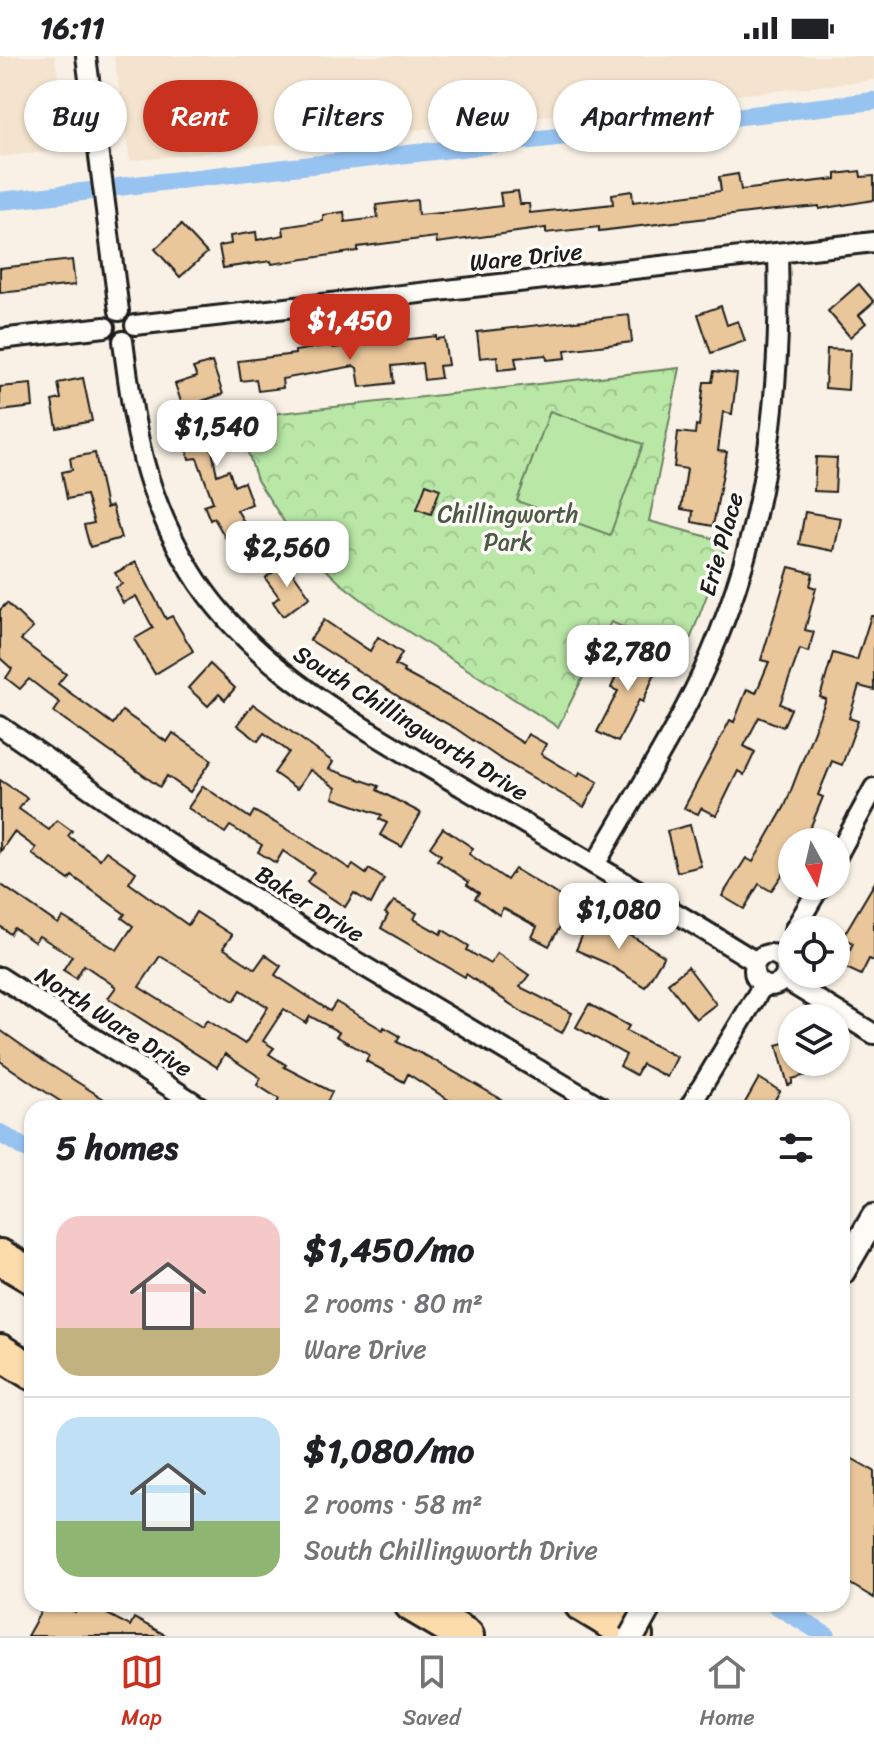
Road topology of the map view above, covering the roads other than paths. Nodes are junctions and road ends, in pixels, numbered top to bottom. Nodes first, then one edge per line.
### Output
1 (86, 56) edge
2 (874, 242) edge
3 (778, 253) junction
4 (119, 311) junction
5 (135, 325) junction
6 (105, 327) junction
7 (0, 339) edge
8 (123, 341) junction
9 (0, 726) edge
10 (874, 788) edge
11 (850, 832) edge
12 (595, 865) junction
13 (778, 957) edge
14 (756, 962) junction
15 (0, 977) edge
16 (778, 983) edge
17 (763, 985) junction
18 (799, 988) edge
19 (874, 1034) edge
20 (190, 1100) edge
21 (590, 1100) edge
22 (694, 1100) edge
23 (874, 1217) edge
24 (0, 1257) edge
25 (850, 1258) edge
26 (24, 1271) edge
27 (0, 1352) edge
28 (24, 1367) edge
29 (426, 1612) edge
30 (595, 1612) edge
31 (646, 1612) edge
32 (466, 1636) edge
33 (634, 1636) edge

1 - 4 street
2 - 3 street, Ware Drive
3 - 5 street, Ware Drive
3 - 12 street, Erie Place
4 - 5 street
4 - 6 street
5 - 8 street
6 - 7 street
6 - 8 street
8 - 12 street, South Chillingworth Drive
9 - 21 street, Baker Drive
10 - 11 street
12 - 14 street, South Chillingworth Drive
13 - 14 street
14 - 17 street
15 - 20 street, North Ware Drive
16 - 17 street
17 - 22 street
18 - 19 street
23 - 25 street
24 - 26 highway
27 - 28 highway
29 - 32 highway
30 - 33 highway
31 - 33 street, bridge

